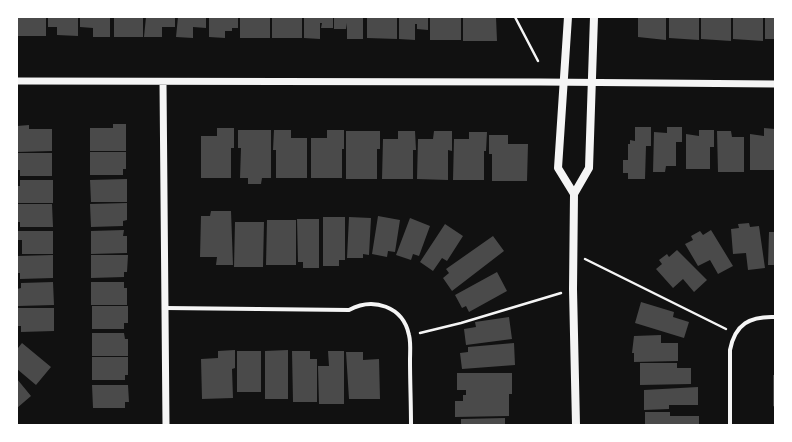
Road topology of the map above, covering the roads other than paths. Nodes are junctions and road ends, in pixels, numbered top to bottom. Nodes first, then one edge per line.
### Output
1 (568, 17) edge
2 (594, 17) edge
3 (17, 81) edge
4 (164, 82) junction
5 (564, 82) junction
6 (593, 82) junction
7 (775, 84) edge
8 (574, 194) junction
9 (166, 308) junction
10 (775, 317) edge
11 (166, 425) edge
12 (411, 425) edge
13 (576, 425) edge
14 (730, 425) edge

1 - 5 main road
2 - 6 main road
3 - 4 street
4 - 5 street
4 - 9 street
5 - 6 street
5 - 8 main road
6 - 7 street
6 - 8 main road
8 - 13 main road
9 - 11 street
9 - 12 street
10 - 14 street

